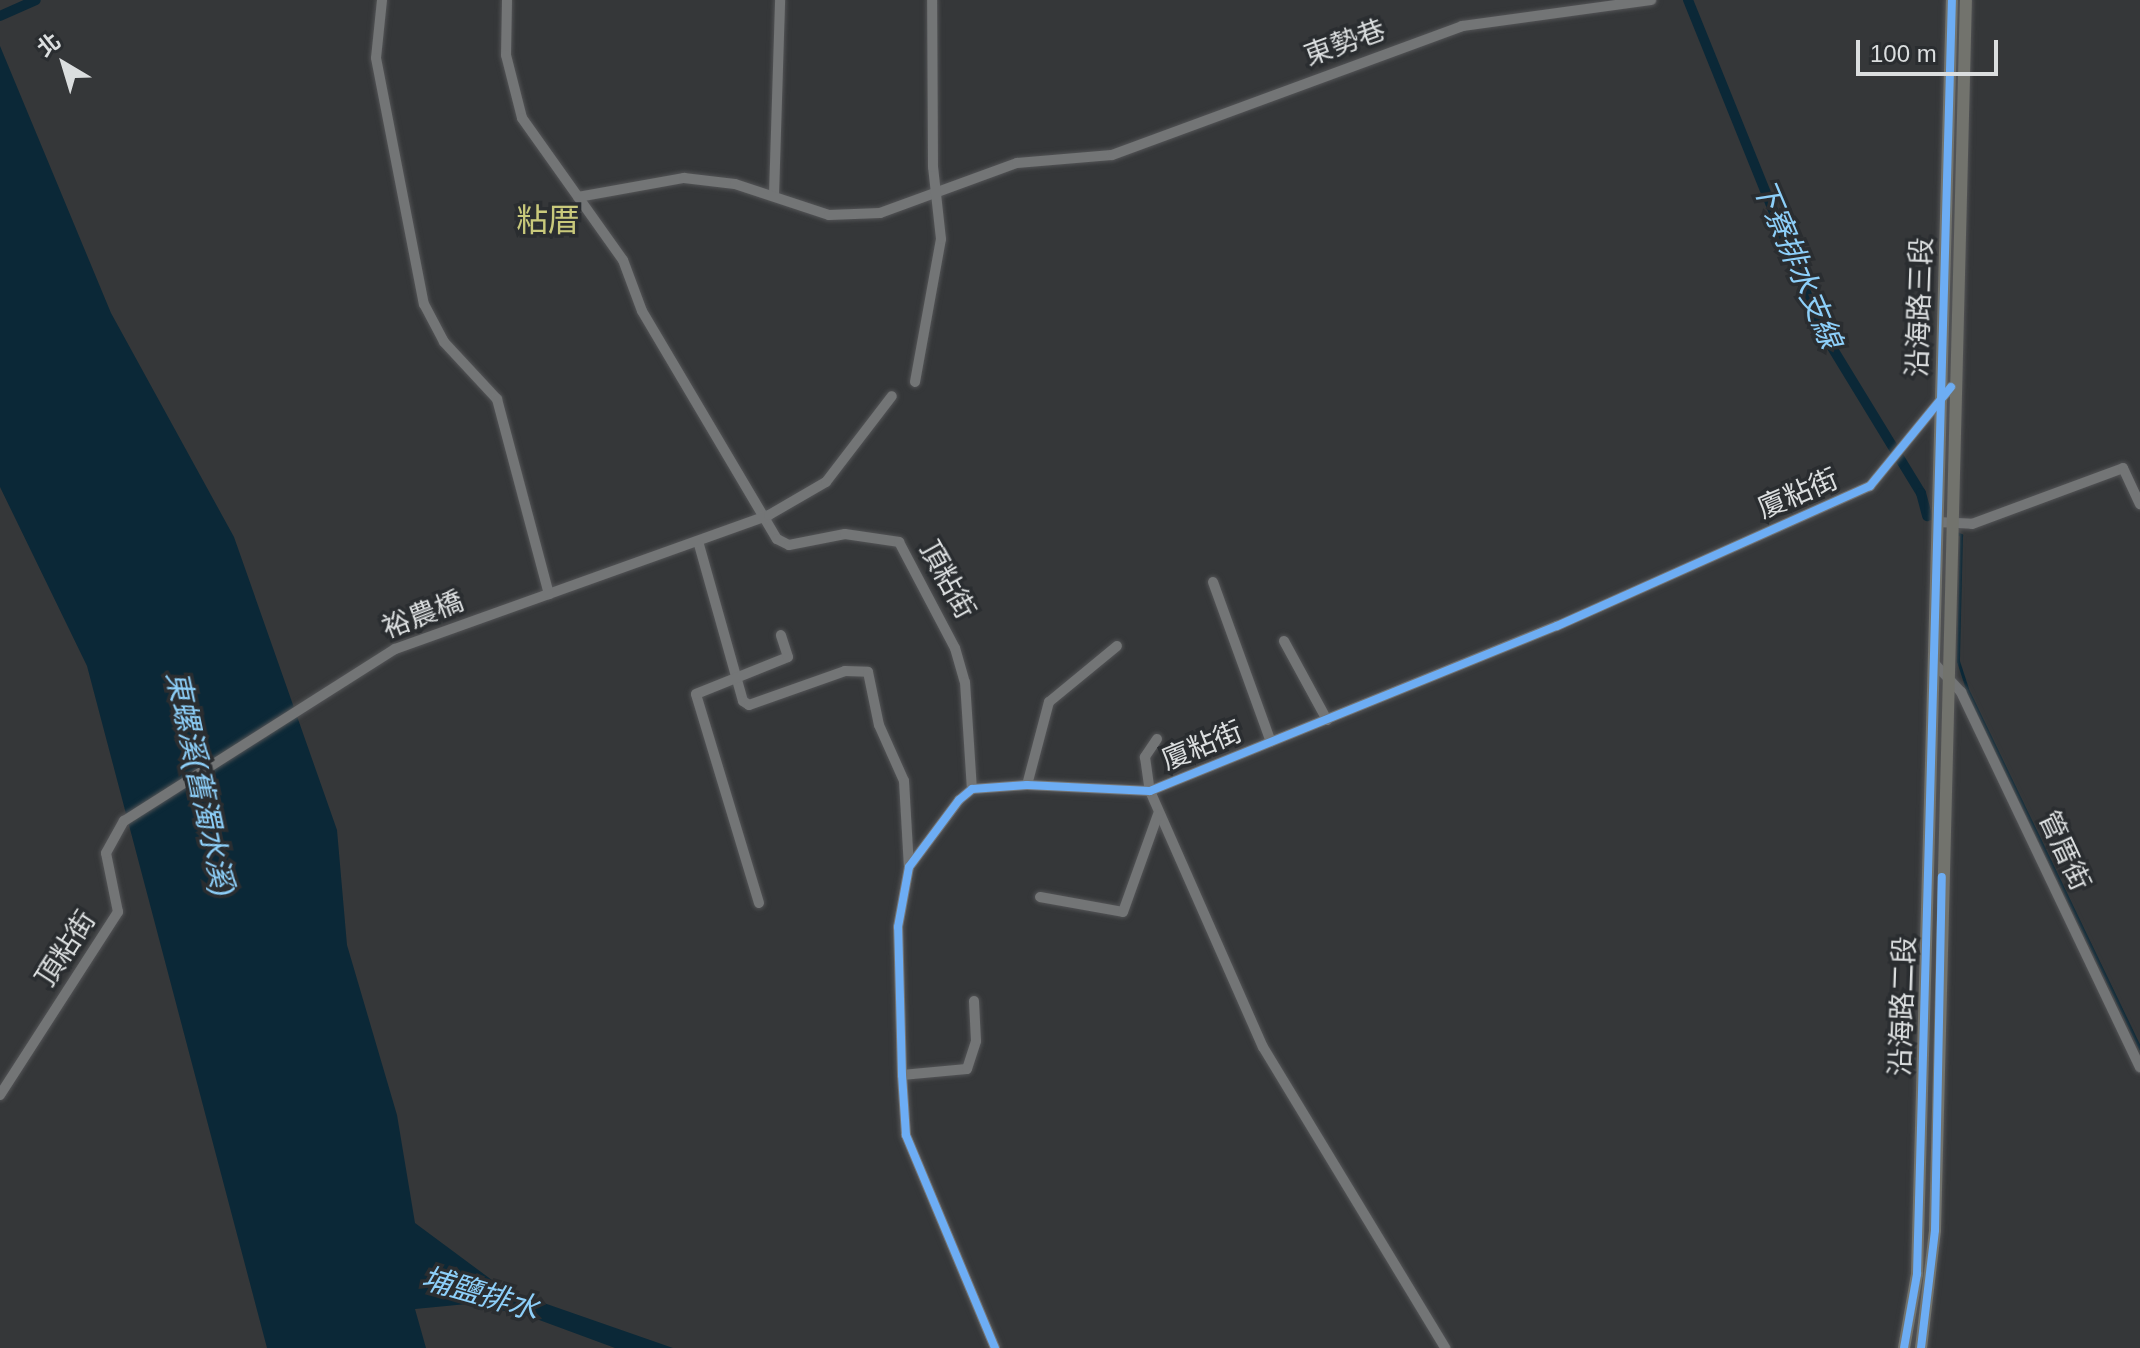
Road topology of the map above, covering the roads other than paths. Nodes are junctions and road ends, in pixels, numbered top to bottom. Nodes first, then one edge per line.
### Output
1 (382, 0) edge
2 (507, 0) edge
3 (780, 0) edge
4 (932, 0) edge
5 (1651, 0) edge
6 (1952, 0) edge
7 (1966, 0) edge
8 (940, 191) junction
9 (774, 195) junction
10 (578, 197) junction
11 (1950, 217) junction
12 (915, 382) dead end
13 (1951, 387) junction
14 (892, 396) dead end
15 (1939, 396) junction
16 (2140, 504) edge
17 (769, 515) junction
18 (1938, 522) junction
19 (1952, 524) junction
20 (698, 541) junction
21 (1213, 582) dead end
22 (549, 594) junction
23 (781, 635) dead end
24 (1284, 641) dead end
25 (1117, 646) dead end
26 (1934, 663) junction
27 (735, 672) junction
28 (1946, 675) junction
29 (1327, 720) junction
30 (1157, 739) dead end
31 (1271, 742) junction
32 (1027, 785) junction
33 (972, 789) junction
34 (1150, 791) junction
35 (1158, 814) junction
36 (124, 821) joint
37 (909, 867) junction
38 (1040, 897) dead end
39 (759, 903) dead end
40 (974, 1001) dead end
41 (2140, 1067) edge
42 (902, 1075) junction
43 (0, 1095) edge
44 (995, 1348) edge
45 (1445, 1348) edge
46 (1904, 1348) edge
47 (1921, 1348) edge

1 - 22 street
2 - 10 street, 頂粘街
3 - 9 street
4 - 8 street
5 - 8 street, 東勢巷
6 - 11 main road, 沿海路三段
7 - 11 main road, 沿海路三段
8 - 9 street
8 - 12 street
9 - 10 street
10 - 17 street, 頂粘街
11 - 13 main road, 沿海路三段
11 - 15 main road, 沿海路三段
13 - 15 street, 廈粘街
13 - 19 main road, 沿海路三段
14 - 17 street
15 - 18 main road, 沿海路三段
15 - 29 street, 廈粘街
16 - 19 street
17 - 20 street, 裕農橋
17 - 33 street, 頂粘街
18 - 19 street
18 - 26 main road, 沿海路三段
19 - 28 main road, 沿海路三段
20 - 22 street, 裕農橋
20 - 27 street
21 - 31 street
22 - 36 street, 裕農橋
23 - 27 street
24 - 29 street
25 - 32 street
26 - 28 street, 管厝街
26 - 46 main road, 沿海路二段
27 - 37 street
27 - 39 street
28 - 41 street, 管厝街
28 - 47 main road, 沿海路二段
29 - 31 street, 廈粘街
30 - 34 street
31 - 34 street, 廈粘街
32 - 33 street, 廈粘街
32 - 34 street, 廈粘街
33 - 37 street
34 - 35 street
35 - 38 street
35 - 45 street
36 - 43 street, 頂粘街
37 - 42 street
40 - 42 street
42 - 44 street

